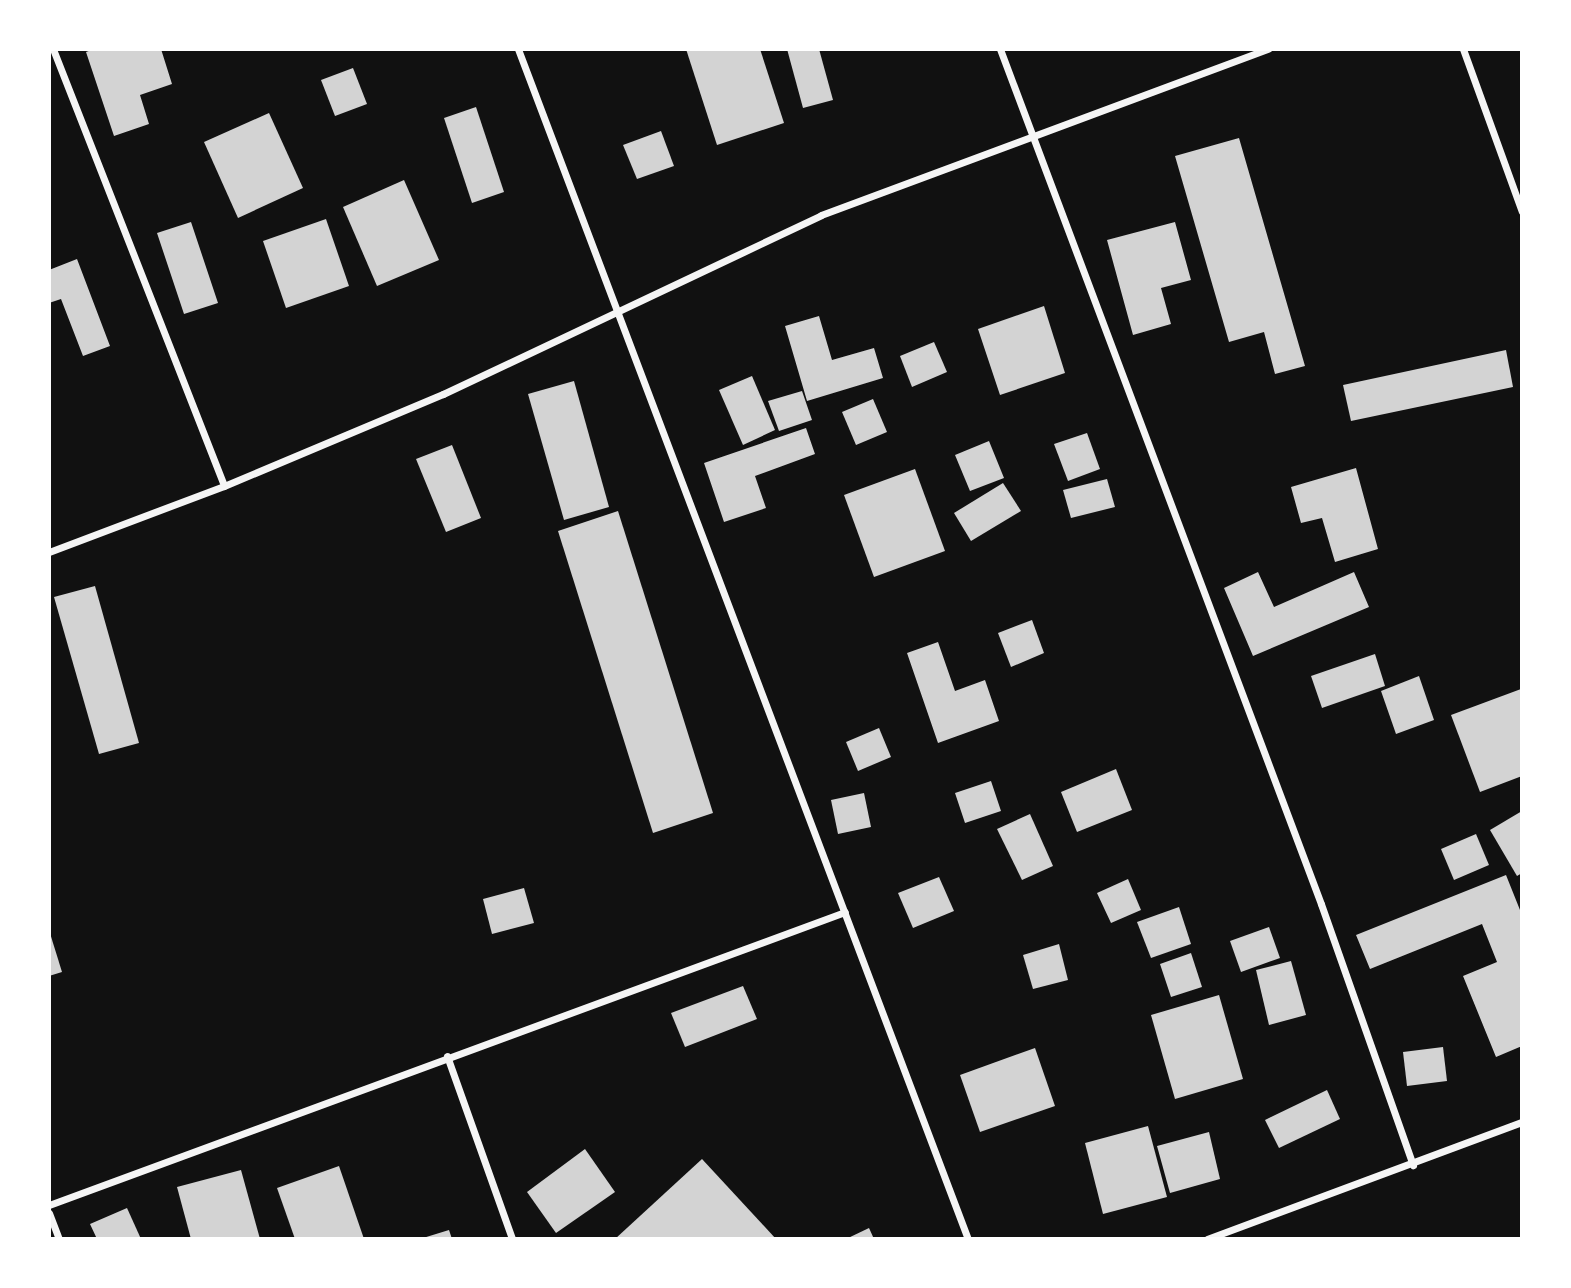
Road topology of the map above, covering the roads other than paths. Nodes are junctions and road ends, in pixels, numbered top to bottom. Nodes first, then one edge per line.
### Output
1 (53, 49) edge
2 (518, 49) edge
3 (1000, 49) edge
4 (1268, 49) edge
5 (1463, 49) edge
6 (1036, 139) junction
7 (1522, 212) edge
8 (618, 309) junction
9 (224, 486) junction
10 (49, 552) edge
11 (845, 912) junction
12 (447, 1056) junction
13 (1522, 1122) edge
14 (1413, 1165) junction
15 (49, 1205) edge
16 (49, 1213) edge
17 (59, 1239) edge
18 (512, 1239) edge
19 (968, 1239) edge
20 (1207, 1239) edge

1 - 9 street
2 - 8 street
3 - 6 street
4 - 6 street
5 - 7 street
6 - 8 street
6 - 14 street
8 - 9 street
8 - 11 street
9 - 10 street
11 - 12 street
11 - 19 street
12 - 15 street
12 - 18 street
13 - 14 street
14 - 20 street
16 - 17 street

